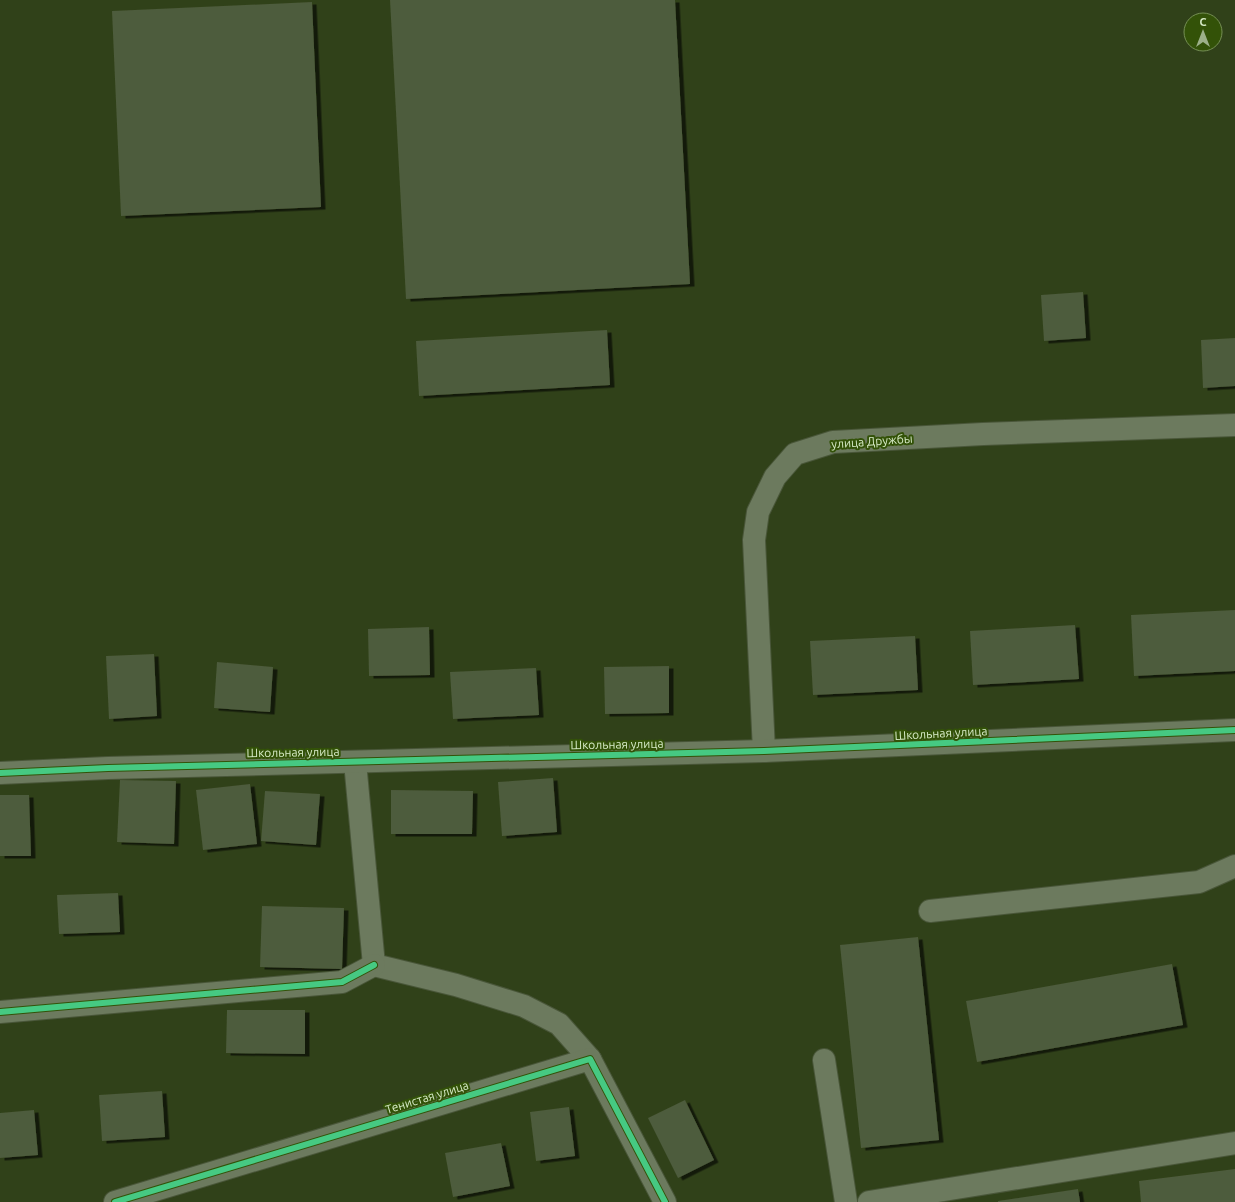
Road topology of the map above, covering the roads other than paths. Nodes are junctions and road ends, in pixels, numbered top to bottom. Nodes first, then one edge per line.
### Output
1 (1235, 425) edge
2 (1235, 730) edge
3 (764, 752) junction
4 (356, 762) junction
5 (0, 773) edge
6 (1235, 866) edge
7 (930, 911) dead end
8 (374, 965) junction
9 (0, 1012) edge
10 (590, 1059) junction
11 (824, 1060) dead end
12 (1235, 1143) edge
13 (115, 1202) edge
14 (665, 1202) edge
15 (846, 1202) edge
16 (869, 1202) edge

1 - 3 street, улица Дружбы
2 - 3 street, Школьная улица
3 - 4 street, Школьная улица
4 - 5 street, Школьная улица
4 - 8 street
6 - 7 street
8 - 9 street
8 - 10 street
10 - 13 street, Тенистая улица
10 - 14 street
11 - 15 street
12 - 16 street

